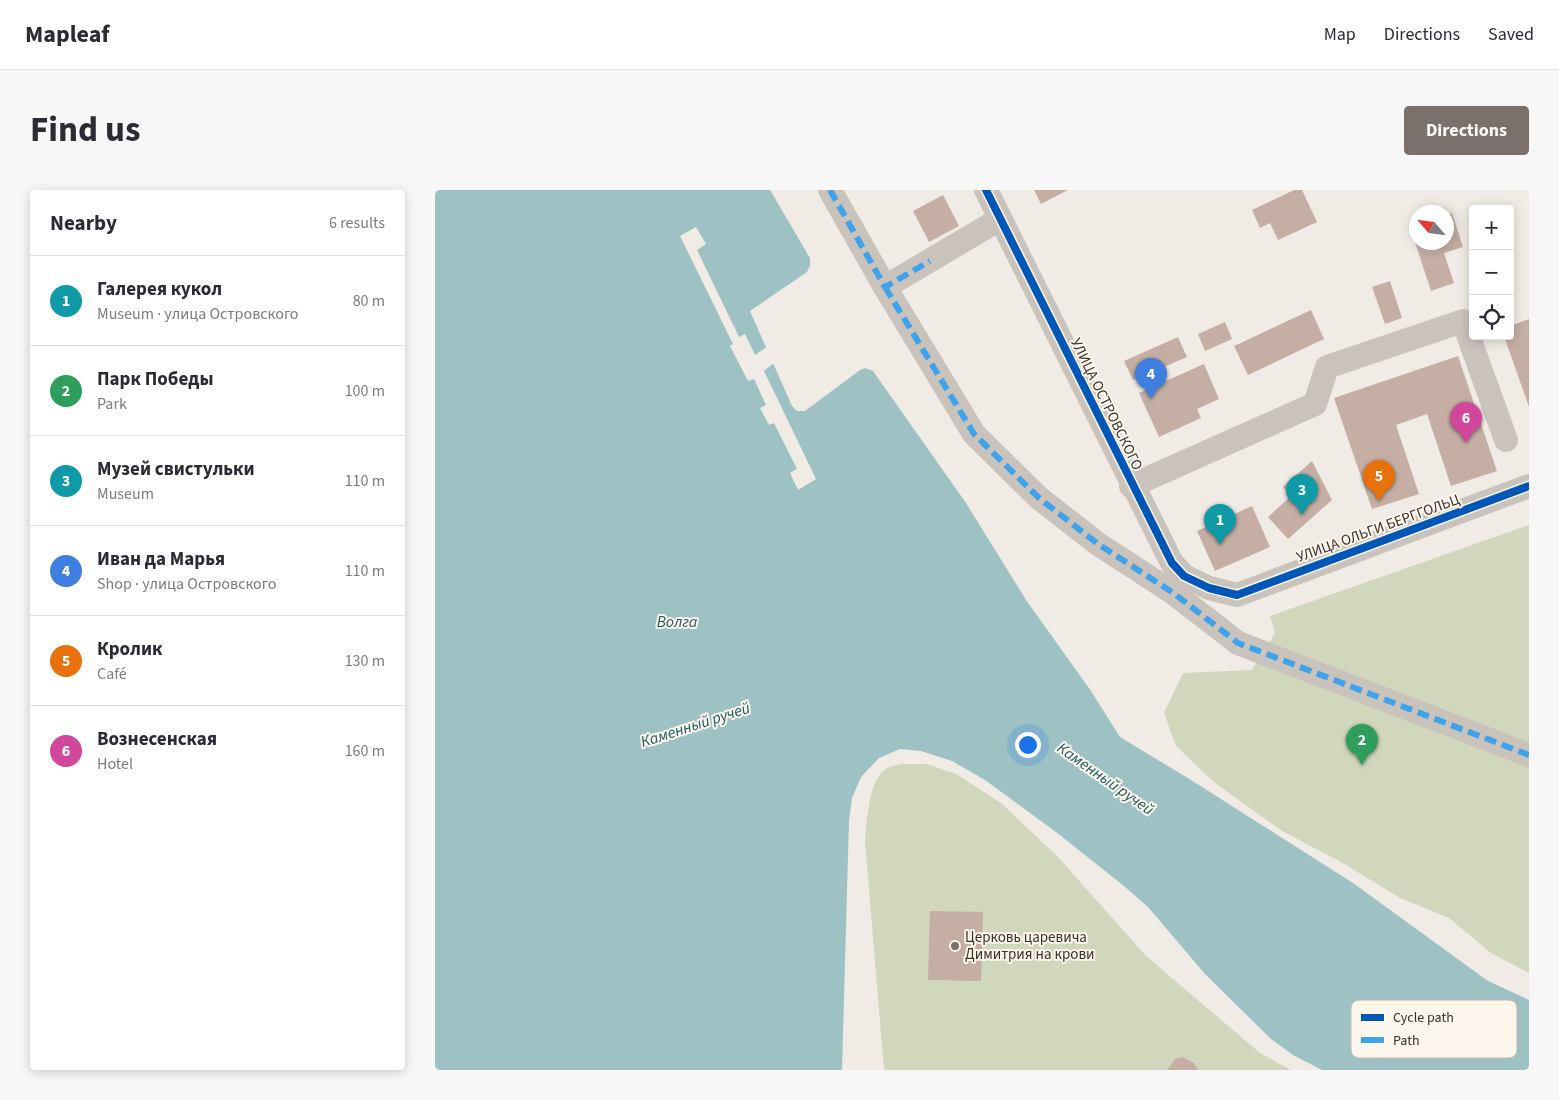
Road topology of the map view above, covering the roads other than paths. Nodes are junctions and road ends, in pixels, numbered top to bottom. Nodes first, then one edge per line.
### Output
1 (830, 190) edge
2 (986, 190) edge
3 (1000, 219) junction
4 (885, 286) junction
5 (1506, 440) dead end
6 (1131, 486) junction
7 (1529, 486) edge
8 (1237, 595) joint
9 (1529, 755) edge

1 - 4 street
2 - 3 street, УЛИЦА ОСТРОВСКОГО
3 - 4 street
3 - 6 street, УЛИЦА ОСТРОВСКОГО
4 - 9 street
5 - 6 street
6 - 8 street, УЛИЦА ОСТРОВСКОГО
7 - 8 street, УЛИЦА ОЛЬГИ БЕРГГОЛЬЦ

